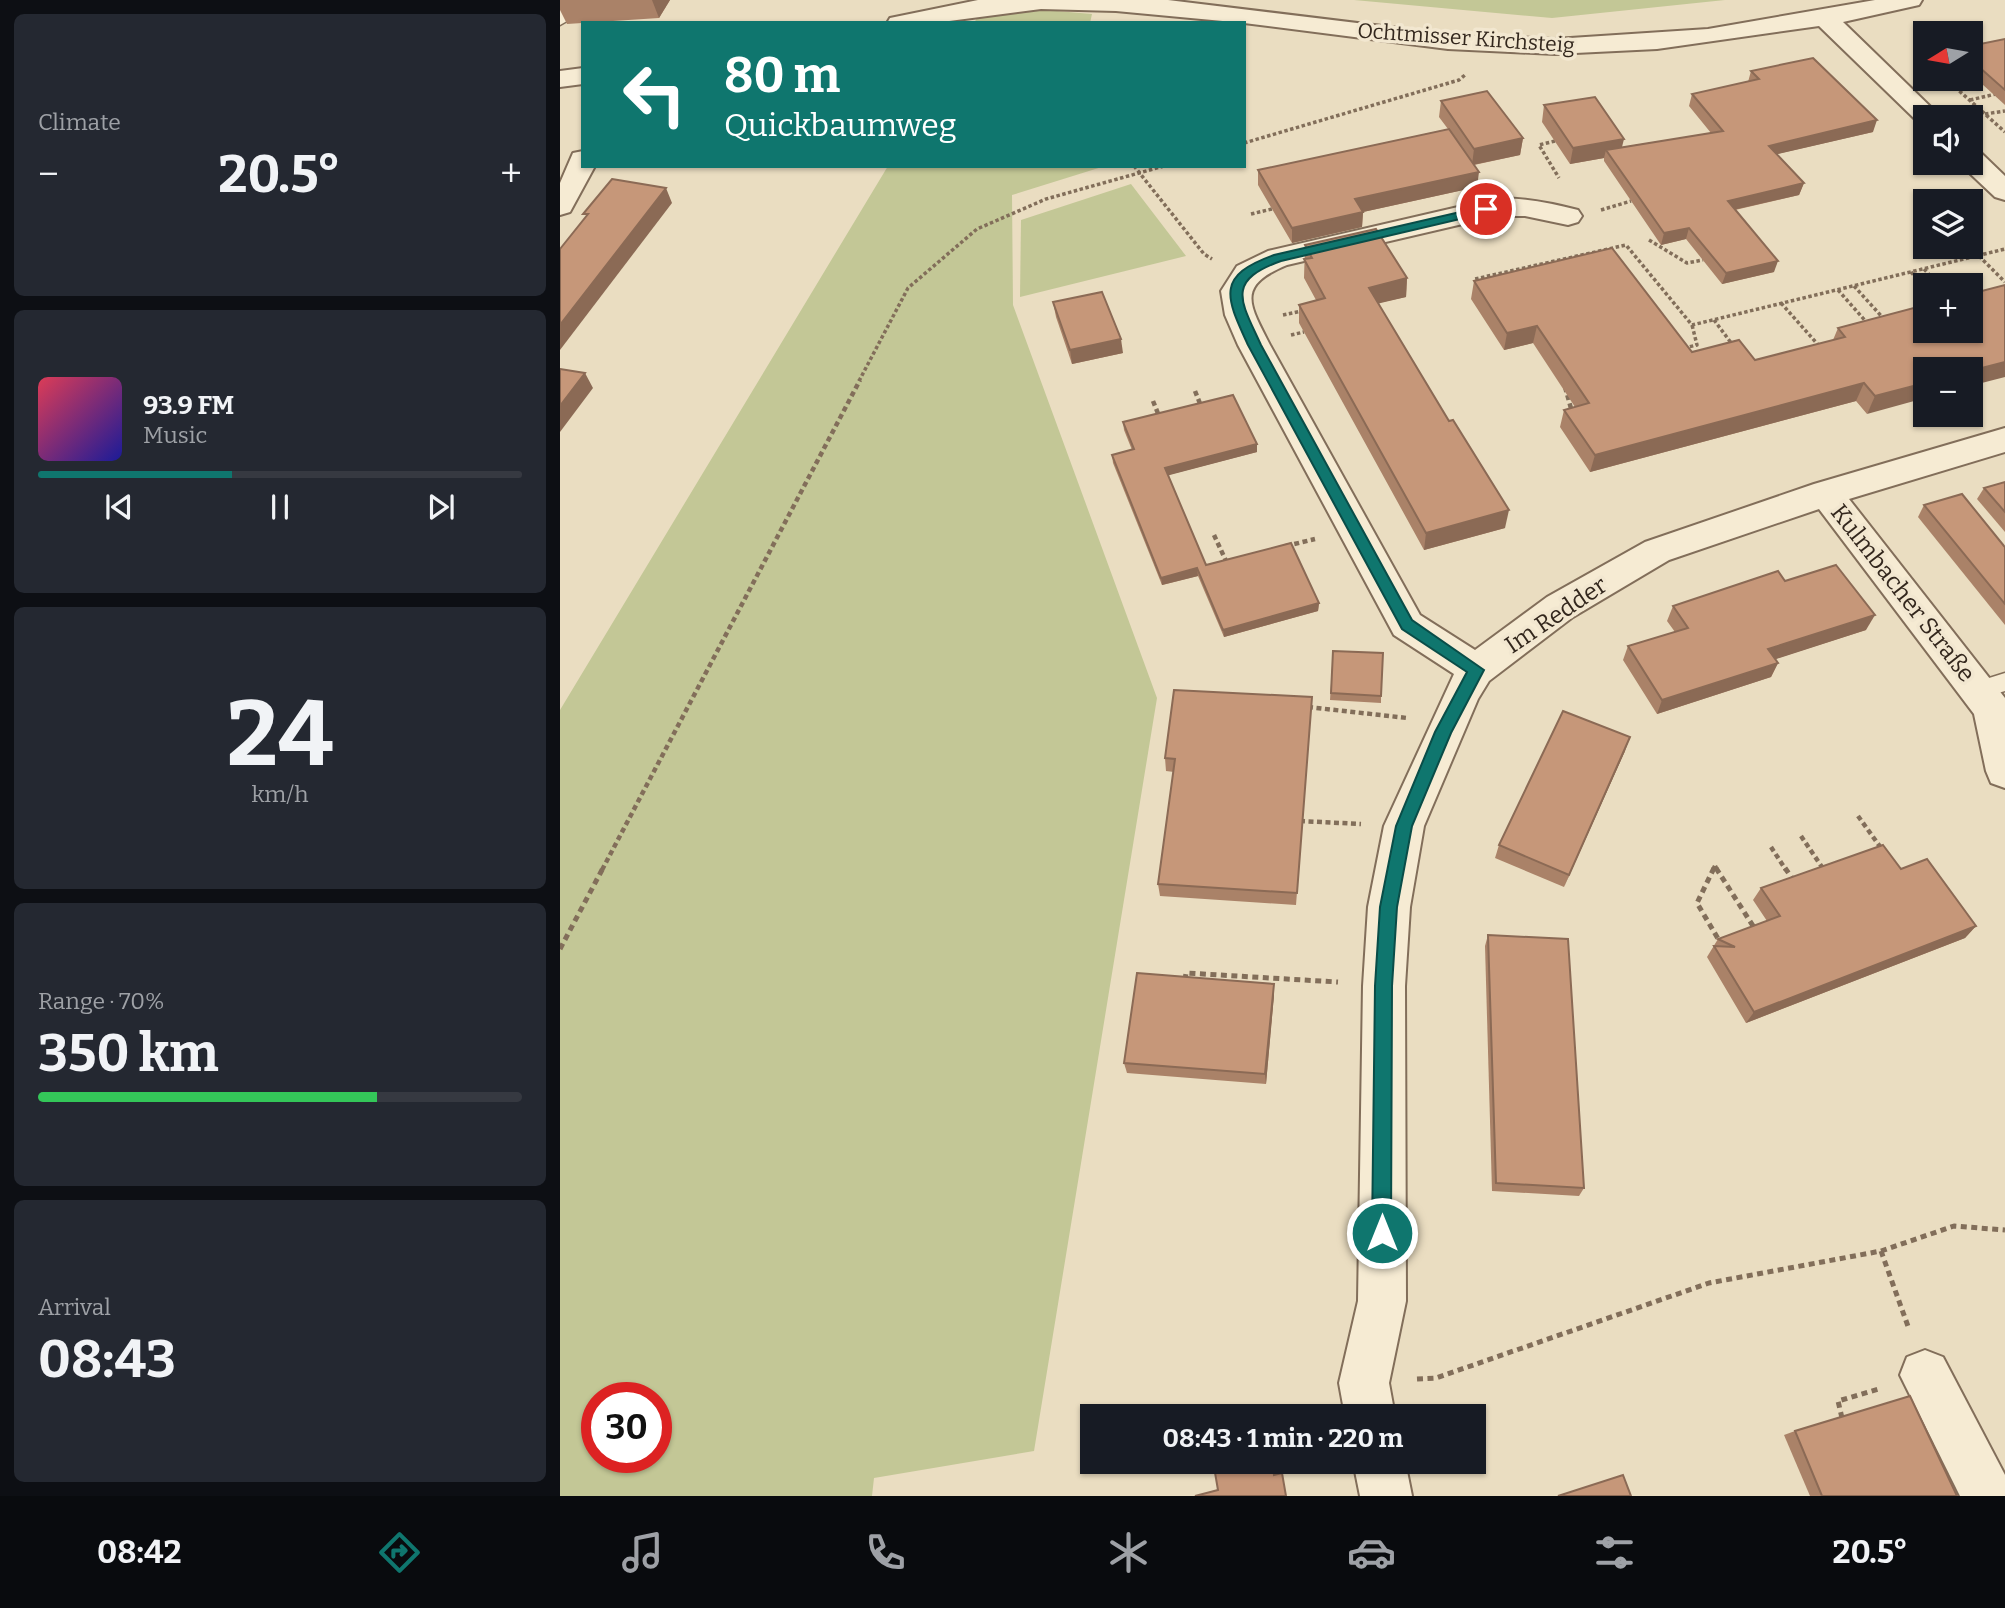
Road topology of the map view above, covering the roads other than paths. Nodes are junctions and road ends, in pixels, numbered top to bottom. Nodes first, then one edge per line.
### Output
1 (567, 0) edge
2 (1910, 0) edge
3 (897, 17) edge
4 (1826, 19) junction
5 (560, 21) edge
6 (581, 76) edge
7 (560, 79) edge
8 (1916, 105) edge
9 (581, 166) edge
10 (1983, 170) edge
11 (2005, 191) edge
12 (1567, 202) road end
13 (560, 205) edge
14 (2005, 440) edge
15 (1826, 493) junction
16 (1476, 670) junction
17 (1992, 686) edge
18 (2005, 771) edge
19 (1924, 1375) road end
20 (1367, 1399) edge
21 (1382, 1474) edge
22 (1386, 1496) edge
23 (1988, 1496) edge

1 - 5 lane
2 - 4 street, Ochtmisser Kirchsteig
3 - 4 street, Ochtmisser Kirchsteig
4 - 8 street
6 - 7 street
9 - 13 street
10 - 11 street
12 - 16 street
14 - 15 street, Im Redder
15 - 16 street, Im Redder
15 - 17 street, Kulmbacher Straße
16 - 20 street, Im Redder
17 - 18 street, Kulmbacher Straße
19 - 23 street
21 - 22 street

